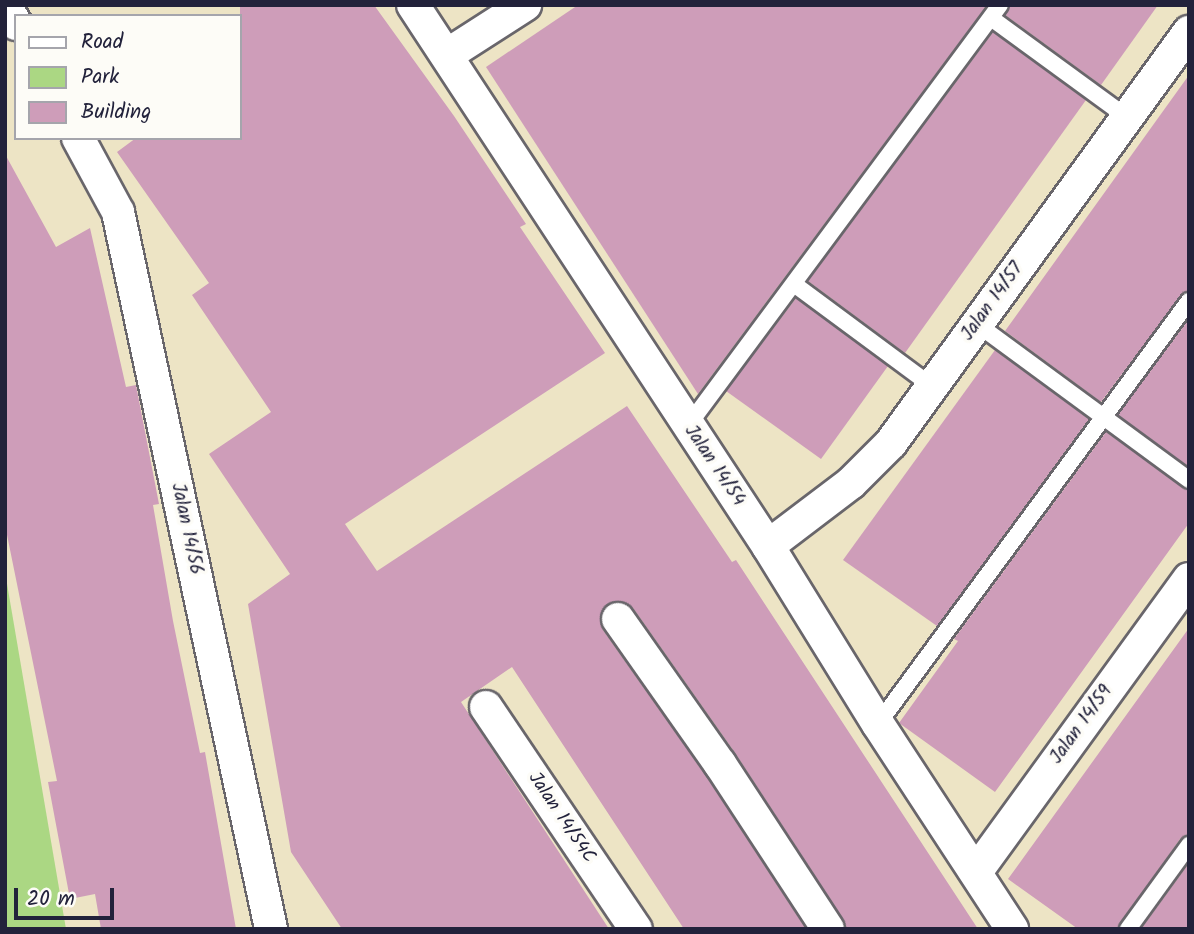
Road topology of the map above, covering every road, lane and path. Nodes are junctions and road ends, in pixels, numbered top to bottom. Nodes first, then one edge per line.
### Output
1 (5, 5) edge
2 (413, 5) edge
3 (524, 5) edge
4 (996, 12) edge
5 (14, 21) edge
6 (1186, 42) edge
7 (447, 55) junction
8 (1127, 117) junction
9 (79, 140) edge
10 (793, 284) junction
11 (1189, 301) edge
12 (977, 324) junction
13 (932, 386) junction
14 (1103, 417) junction
15 (687, 427) junction
16 (1189, 480) edge
17 (768, 546) junction
18 (1189, 579) edge
19 (618, 618) dead end
20 (486, 706) dead end
21 (878, 724) junction
22 (1189, 845) edge
23 (976, 872) junction
24 (271, 929) edge
25 (636, 929) edge
26 (828, 929) edge
27 (1012, 929) edge
28 (1128, 929) edge

1 - 5 street
2 - 7 street, Jalan 14/54
3 - 7 street
4 - 8 lane
4 - 10 lane
6 - 8 street, Jalan 14/57
7 - 15 street, Jalan 14/54
8 - 12 street, Jalan 14/57
9 - 24 street, Jalan 14/56
10 - 13 lane
10 - 15 lane
11 - 14 lane
12 - 13 street, Jalan 14/57
12 - 14 lane
13 - 17 street, Jalan 14/57
14 - 16 lane
14 - 21 lane
15 - 17 street, Jalan 14/54
17 - 21 street, Jalan 14/54
18 - 23 street, Jalan 14/59
19 - 26 street
20 - 25 street, Jalan 14/54C
21 - 23 street, Jalan 14/54
22 - 28 lane
23 - 27 street, Jalan 14/54

